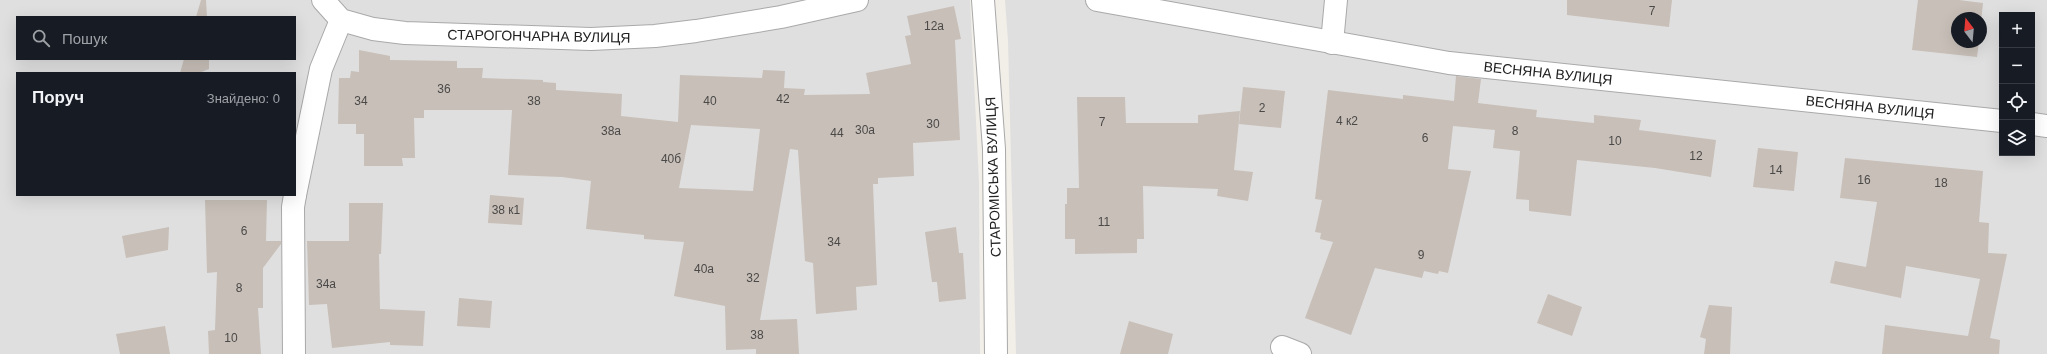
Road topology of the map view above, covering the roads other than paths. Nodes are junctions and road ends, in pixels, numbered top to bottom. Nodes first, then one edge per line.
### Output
1 (323, 0) edge
2 (857, 0) edge
3 (983, 0) edge
4 (1097, 0) edge
5 (1336, 0) edge
6 (341, 20) junction
7 (1332, 43) junction
8 (1999, 121) edge
9 (2035, 124) edge
10 (2047, 126) edge
11 (296, 190) edge
12 (295, 196) edge
13 (294, 354) edge
14 (996, 354) edge

1 - 6 street
2 - 6 street, СТАРОГОНЧАРНА ВУЛИЦЯ
3 - 14 street, СТАРОМІСЬКА ВУЛИЦЯ
4 - 7 street, ВЕСНЯНА ВУЛИЦЯ
5 - 7 street
6 - 11 street
7 - 8 street, ВЕСНЯНА ВУЛИЦЯ
9 - 10 street
12 - 13 street

